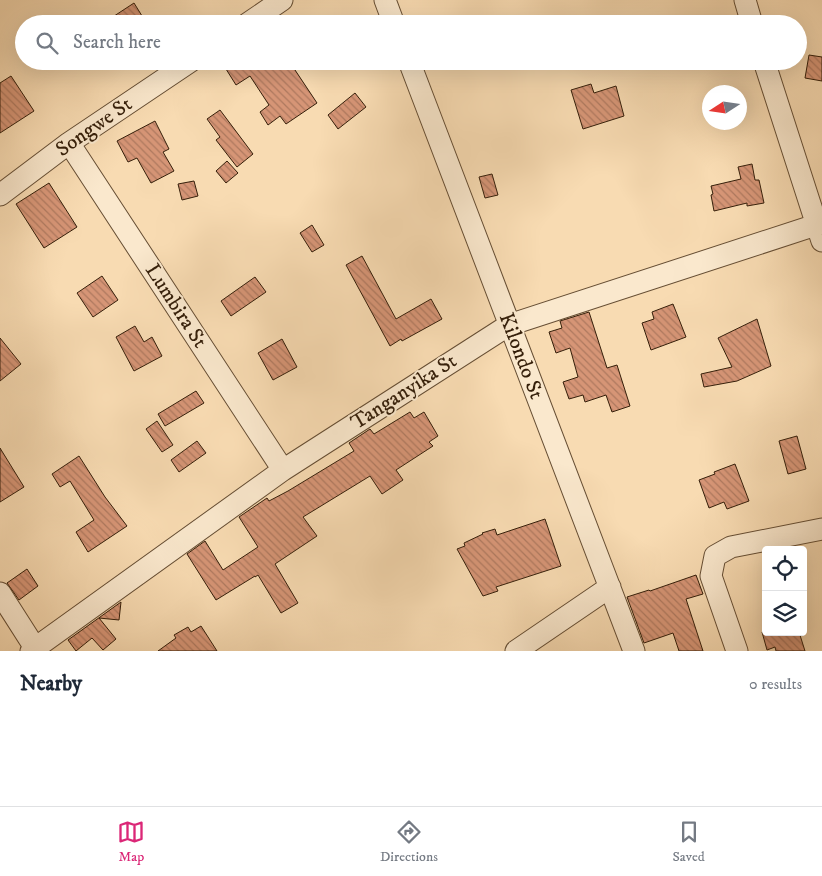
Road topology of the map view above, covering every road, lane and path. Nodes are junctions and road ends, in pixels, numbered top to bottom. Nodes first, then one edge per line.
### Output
1 (282, 0) edge
2 (385, 0) edge
3 (745, 0) edge
4 (260, 15) edge
5 (391, 15) edge
6 (749, 15) edge
7 (178, 70) edge
8 (412, 70) edge
9 (767, 70) edge
10 (69, 143) junction
11 (0, 195) edge
12 (820, 229) edge
13 (509, 325) junction
14 (283, 470) junction
15 (822, 529) edge
16 (610, 587) junction
17 (0, 593) edge
18 (34, 650) edge
19 (516, 651) edge
20 (634, 651) edge
21 (738, 651) edge

1 - 4 street
2 - 5 street
3 - 6 street
7 - 10 street, Songwe St
8 - 13 street, Kilondo St
9 - 12 street
10 - 11 street, Songwe St
10 - 14 street, Lumbira St
12 - 13 street, Tanganyika St
13 - 14 street, Tanganyika St
13 - 16 street, Kilondo St
14 - 18 street, Tanganyika St
15 - 21 street
16 - 19 street
16 - 20 street, Kilondo St
17 - 18 street

